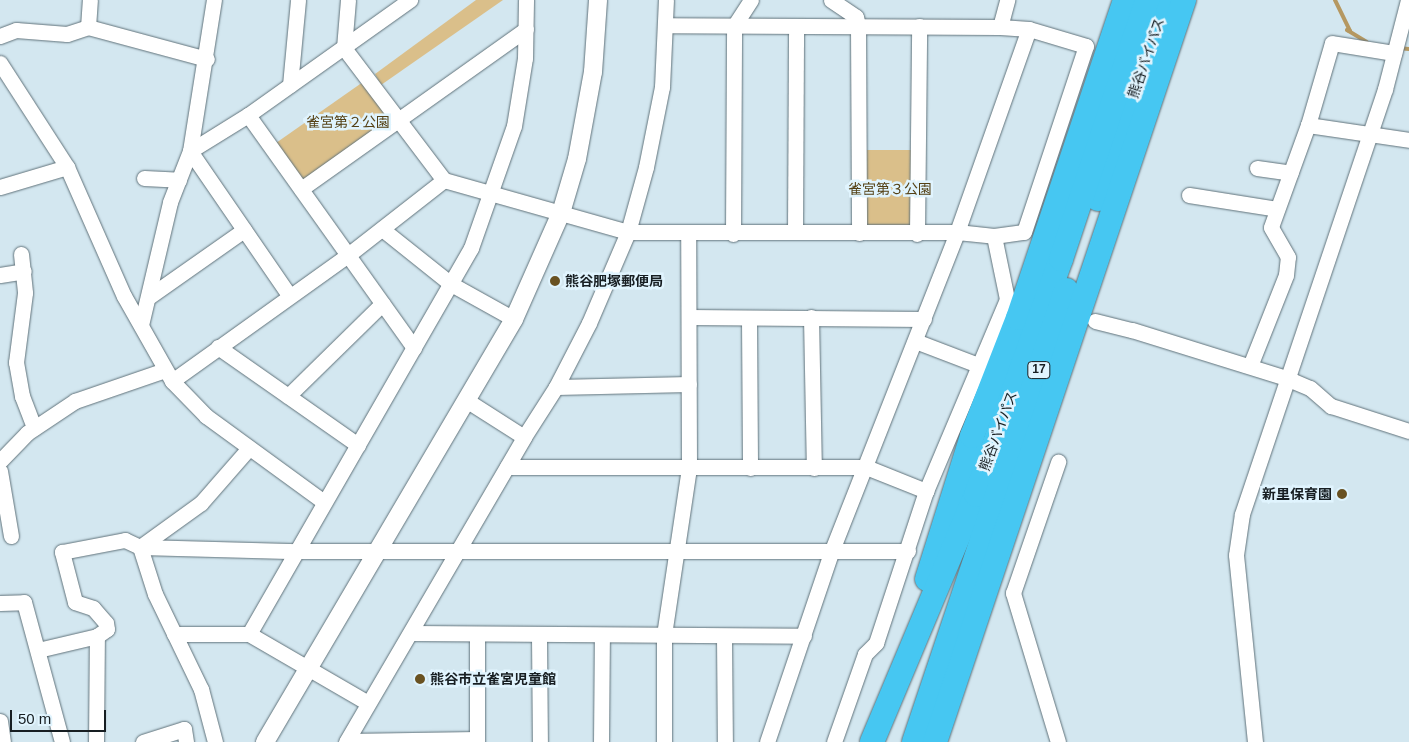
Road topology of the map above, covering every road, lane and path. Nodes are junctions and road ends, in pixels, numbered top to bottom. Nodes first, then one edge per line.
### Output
1 (90, 0) edge
2 (214, 0) edge
3 (298, 0) edge
4 (348, 0) edge
5 (526, 0) edge
6 (598, 0) edge
7 (666, 0) edge
8 (751, 0) edge
9 (831, 0) edge
10 (1007, 0) edge
11 (1125, 0) edge
12 (1147, 0) edge
13 (1167, 0) edge
14 (1184, 0) edge
15 (1408, 0) edge
16 (406, 1) edge
17 (666, 25) junction
18 (858, 25) junction
19 (734, 26) junction
20 (796, 26) junction
21 (918, 26) junction
22 (88, 27) junction
23 (1000, 27) junction
24 (526, 29) junction
25 (1029, 29) junction
26 (0, 36) edge
27 (1399, 44) edge
28 (344, 48) junction
29 (206, 59) junction
30 (0, 63) edge
31 (290, 85) junction
32 (248, 115) junction
33 (397, 122) junction
34 (1308, 125) junction
35 (1369, 134) junction
36 (1409, 140) edge
37 (190, 152) junction
38 (67, 167) junction
39 (1257, 168) dead end
40 (1291, 173) junction
41 (144, 178) dead end
42 (179, 180) junction
43 (444, 180) junction
44 (0, 187) edge
45 (301, 189) junction
46 (492, 193) junction
47 (1189, 195) dead end
48 (1277, 209) junction
49 (561, 213) junction
50 (382, 229) junction
51 (244, 230) junction
52 (628, 232) junction
53 (795, 232) junction
54 (957, 232) junction
55 (859, 233) junction
56 (688, 234) junction
57 (733, 234) junction
58 (918, 234) junction
59 (994, 236) junction
60 (21, 254) dead end
61 (348, 256) junction
62 (24, 271) junction
63 (0, 276) edge
64 (451, 284) junction
65 (289, 295) junction
66 (150, 296) junction
67 (382, 304) junction
68 (689, 317) junction
69 (811, 317) junction
70 (514, 319) junction
71 (749, 319) junction
72 (924, 319) junction
73 (1095, 321) dead end
74 (141, 325) junction
75 (915, 341) junction
76 (218, 347) junction
77 (414, 348) junction
78 (978, 365) junction
79 (1250, 366) junction
80 (168, 375) junction
81 (1286, 378) junction
82 (689, 384) junction
83 (556, 387) junction
84 (288, 396) junction
85 (466, 400) junction
86 (34, 428) junction
87 (1409, 431) edge
88 (524, 437) junction
89 (358, 445) junction
90 (249, 448) junction
91 (0, 461) edge
92 (1058, 462) dead end
93 (507, 467) junction
94 (689, 467) junction
95 (866, 467) junction
96 (750, 468) junction
97 (814, 468) junction
98 (0, 471) edge
99 (926, 491) junction
100 (324, 502) junction
101 (11, 536) dead end
102 (140, 547) junction
103 (377, 550) junction
104 (460, 550) junction
105 (832, 550) junction
106 (298, 551) junction
107 (908, 551) junction
108 (676, 552) junction
109 (0, 603) edge
110 (411, 633) junction
111 (174, 634) junction
112 (249, 634) junction
113 (477, 635) junction
114 (664, 635) junction
115 (97, 636) junction
116 (539, 636) junction
117 (602, 636) junction
118 (804, 636) junction
119 (724, 637) junction
120 (38, 650) junction
121 (308, 669) junction
122 (896, 684) junction
123 (368, 703) junction
124 (0, 722) edge
125 (422, 741) edge
126 (476, 741) edge
127 (3, 742) edge
128 (62, 742) edge
129 (96, 742) edge
130 (143, 742) edge
131 (186, 742) edge
132 (215, 742) edge
133 (265, 742) edge
134 (347, 742) edge
135 (540, 742) edge
136 (601, 742) edge
137 (664, 742) edge
138 (724, 742) edge
139 (767, 742) edge
140 (834, 742) edge
141 (872, 742) edge
142 (914, 742) edge
143 (935, 742) edge
144 (1058, 742) edge
145 (1254, 742) edge

1 - 22 street
2 - 29 street
3 - 31 street
4 - 28 street
5 - 24 street
6 - 49 street
7 - 17 street
8 - 19 street
9 - 18 street
10 - 23 street
11 - 122 highway, 17
12 - 122 highway, 熊谷バイパス / 17
13 - 142 highway, 熊谷バイパス / 17
14 - 143 highway, 17
15 - 27 street
16 - 28 street
17 - 19 street
17 - 52 street
18 - 20 street
18 - 21 street
18 - 55 street
19 - 20 street
19 - 57 street
20 - 53 street
21 - 23 street
21 - 58 street
22 - 26 street
22 - 29 street
23 - 25 street
24 - 33 street
24 - 46 street
25 - 54 street
25 - 59 street
27 - 34 street
27 - 35 street
28 - 31 street
28 - 33 street
29 - 37 street
30 - 38 street
31 - 32 street
32 - 37 street
32 - 45 street
33 - 43 street
33 - 45 street
34 - 35 street
34 - 40 street
35 - 36 street
35 - 81 street
37 - 42 street
37 - 51 street
38 - 44 street
38 - 74 street
39 - 40 street
40 - 48 street
41 - 42 street
42 - 66 street
43 - 46 street
43 - 50 street
45 - 61 street
46 - 49 street
46 - 64 street
47 - 48 street
48 - 79 street
49 - 52 street
49 - 70 street
50 - 61 street
50 - 64 street
51 - 65 street
51 - 66 street
52 - 56 street
52 - 83 street
53 - 55 street
53 - 57 street
54 - 58 street
54 - 59 street
54 - 72 street
55 - 58 street
56 - 57 street
56 - 68 street
59 - 78 street
60 - 62 street
61 - 65 street
61 - 67 street
62 - 63 street
62 - 86 street
64 - 70 street
64 - 77 street
65 - 76 street
66 - 74 street
67 - 77 street
67 - 84 street
68 - 71 street
68 - 82 street
69 - 71 street
69 - 72 street
69 - 97 street
70 - 85 street
71 - 96 street
72 - 75 street
73 - 79 street
74 - 80 street
75 - 78 street
75 - 95 street
76 - 80 street
76 - 84 street
77 - 89 street
78 - 99 street
79 - 81 street
80 - 86 street
80 - 90 street
81 - 87 street
81 - 145 street
82 - 83 street
82 - 94 street
83 - 88 street
84 - 89 street
85 - 88 street
85 - 103 street
86 - 91 street
88 - 93 street
89 - 100 street
90 - 100 street
90 - 102 street
92 - 144 street
93 - 94 street
93 - 104 street
94 - 96 street
94 - 108 street
95 - 97 street
95 - 99 street
95 - 105 street
96 - 97 street
98 - 101 street
99 - 107 street
100 - 106 street
102 - 106 street
102 - 111 street
102 - 115 street
103 - 104 street
103 - 106 street
103 - 121 street
104 - 108 street
104 - 110 street
105 - 107 street
105 - 108 street
105 - 118 street
106 - 112 street
107 - 140 street
108 - 114 street
109 - 120 street
110 - 113 street
110 - 123 street
111 - 112 street
111 - 132 street
112 - 121 street
113 - 116 street
113 - 126 street
114 - 117 street
114 - 119 street
114 - 137 street
115 - 120 street
115 - 129 street
116 - 117 street
116 - 135 street
117 - 136 street
118 - 119 street
118 - 139 street
119 - 138 street
120 - 128 street
121 - 123 street
121 - 133 street
122 - 141 highway, 熊谷バイパス / 17
123 - 134 street
124 - 127 street
125 - 126 street
125 - 134 street
130 - 131 street

